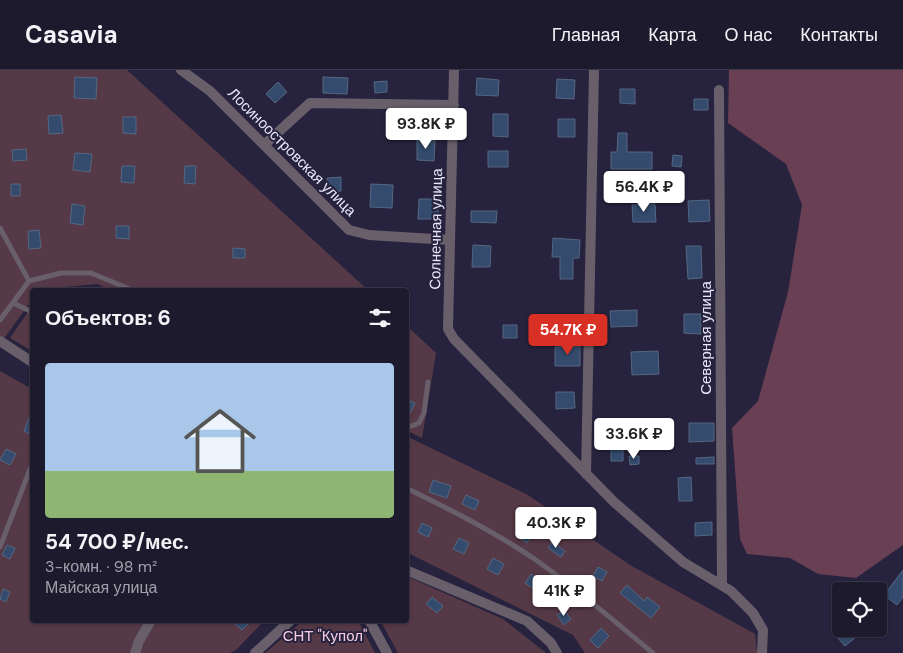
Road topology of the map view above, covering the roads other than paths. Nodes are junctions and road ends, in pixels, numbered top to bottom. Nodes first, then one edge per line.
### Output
1 (181, 70) edge
2 (454, 70) edge
3 (594, 70) edge
4 (719, 90) dead end
5 (454, 105) junction
6 (264, 146) junction
7 (0, 228) edge
8 (450, 240) junction
9 (29, 281) junction
10 (127, 288) edge
11 (13, 303) junction
12 (30, 311) edge
13 (0, 320) edge
14 (0, 341) edge
15 (30, 361) edge
16 (428, 382) dead end
17 (409, 427) edge
18 (30, 469) edge
19 (586, 474) junction
20 (409, 490) edge
21 (0, 547) edge
22 (409, 571) edge
23 (722, 585) junction
24 (150, 623) edge
25 (288, 623) edge
26 (371, 623) edge
27 (135, 653) edge
28 (255, 653) edge
29 (387, 653) edge
30 (557, 653) edge
31 (653, 653) edge
32 (762, 653) edge

1 - 6 street, Лосиноостровская улица
2 - 5 street, Солнечная улица
3 - 19 street
4 - 23 street, Северная улица
5 - 6 street
5 - 8 street, Солнечная улица
6 - 8 street, Лосиноостровская улица
7 - 9 lane
8 - 19 street, Солнечная улица
9 - 10 lane
9 - 11 lane
11 - 12 lane
11 - 13 lane
14 - 15 street
16 - 17 lane
18 - 21 lane
19 - 23 street
20 - 31 lane
22 - 30 street
23 - 32 street
24 - 27 street
25 - 28 street
26 - 29 street

